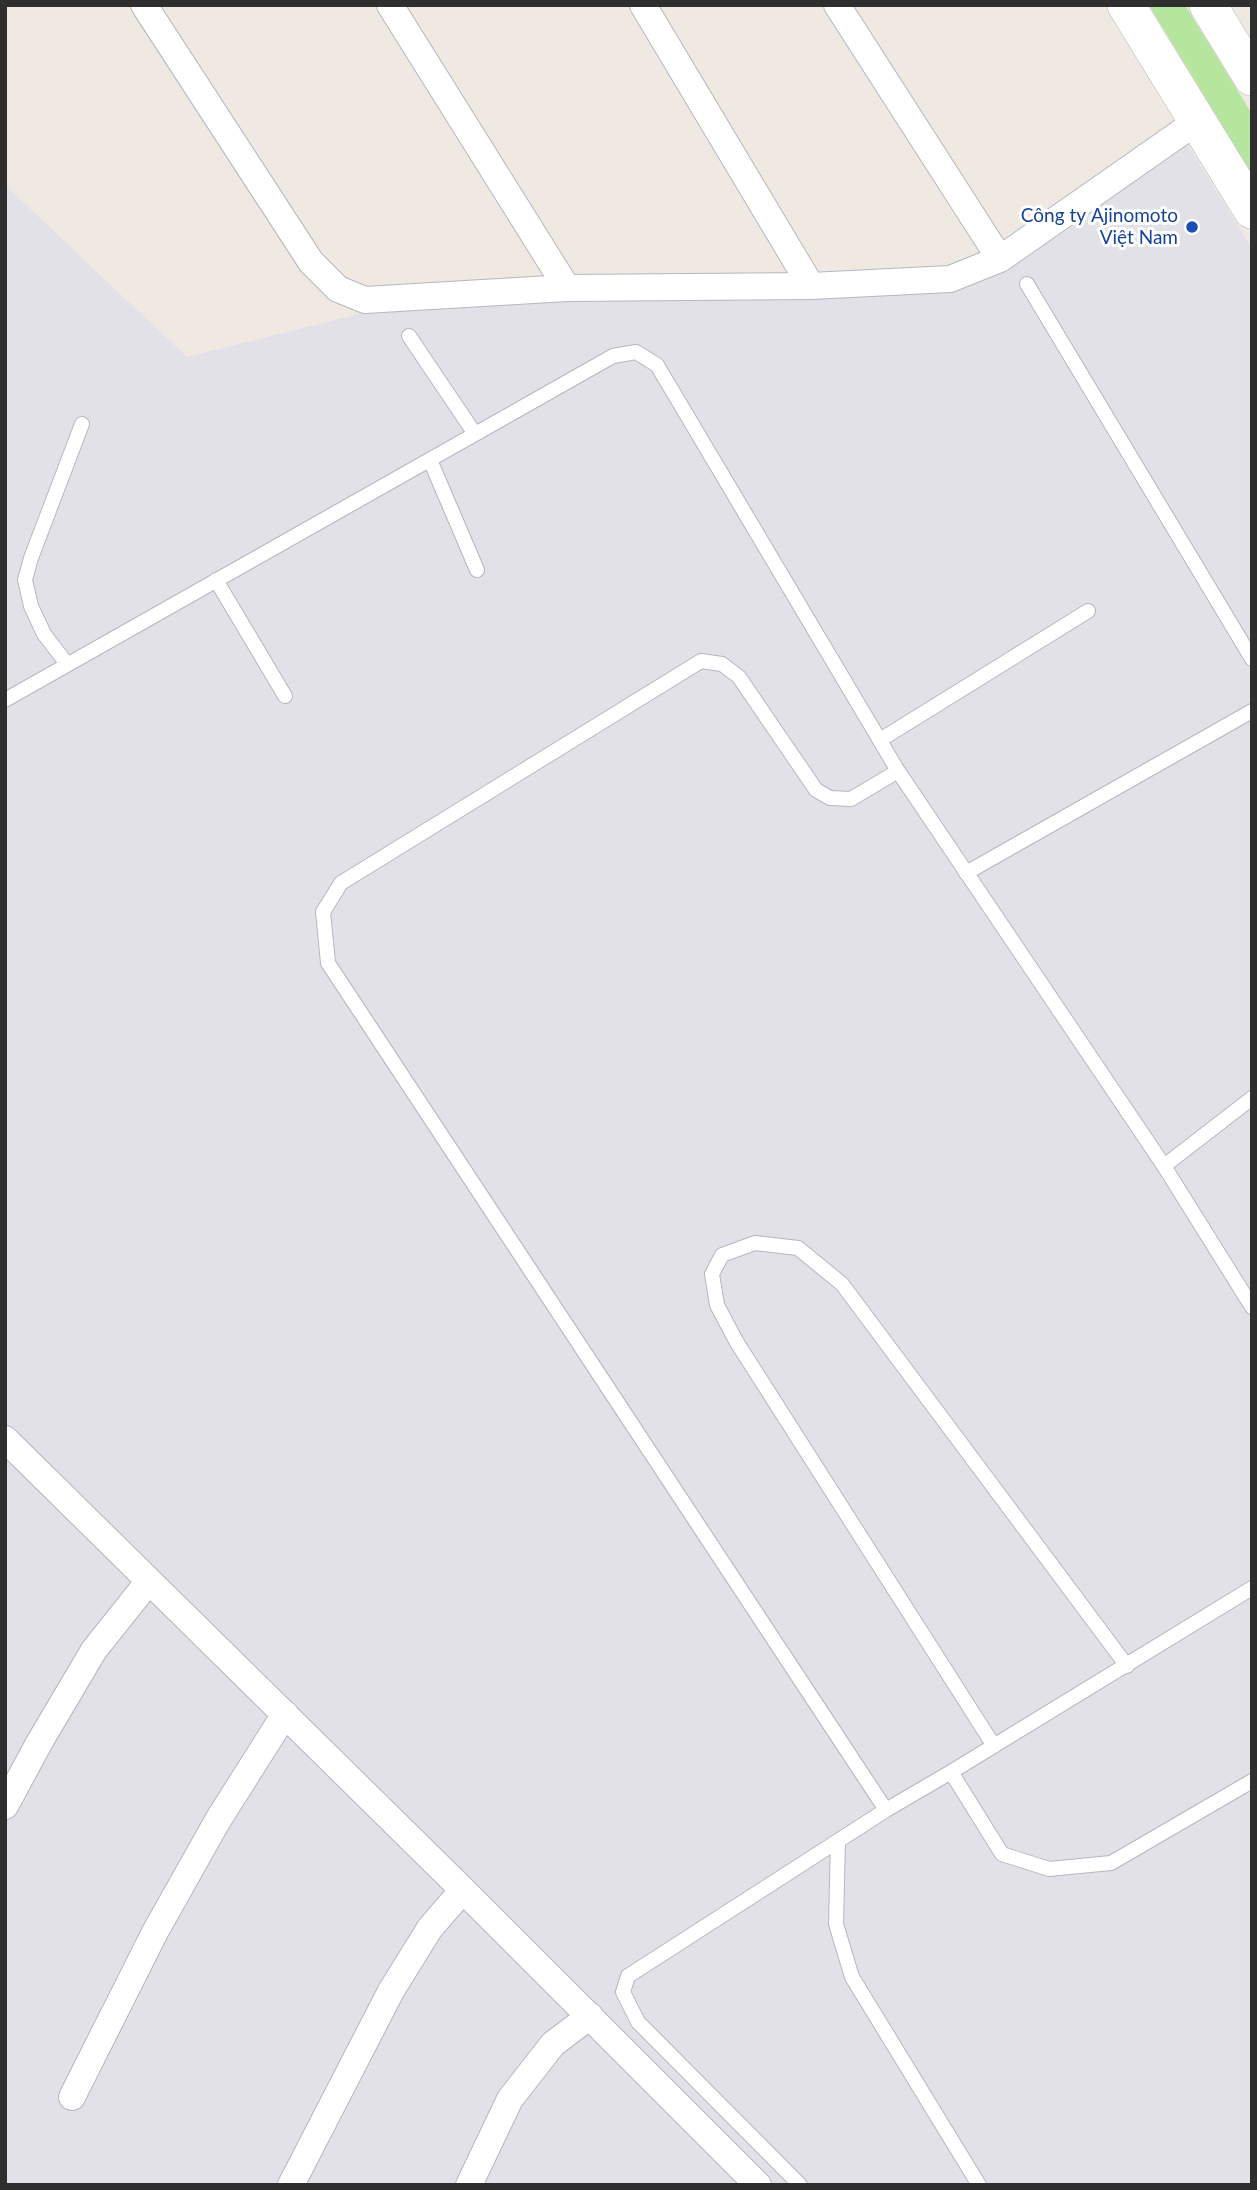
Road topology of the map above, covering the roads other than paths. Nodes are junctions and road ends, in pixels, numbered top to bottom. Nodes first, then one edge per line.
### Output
1 (144, 5) edge
2 (390, 5) edge
3 (643, 5) edge
4 (837, 5) edge
5 (1126, 5) edge
6 (1208, 5) edge
7 (1252, 76) edge
8 (1196, 122) junction
9 (1252, 210) edge
10 (1000, 259) junction
11 (1027, 284) dead end
12 (811, 286) junction
13 (567, 288) junction
14 (409, 336) dead end
15 (82, 424) dead end
16 (475, 434) junction
17 (430, 460) junction
18 (477, 570) dead end
19 (216, 580) junction
20 (1088, 611) dead end
21 (1252, 659) edge
22 (68, 664) junction
23 (285, 696) dead end
24 (5, 700) edge
25 (1252, 711) edge
26 (880, 740) junction
27 (898, 771) junction
28 (966, 873) junction
29 (1252, 1098) edge
30 (1164, 1166) junction
31 (1252, 1307) edge
32 (5, 1439) edge
33 (149, 1581) junction
34 (1252, 1588) edge
35 (1127, 1666) junction
36 (285, 1714) junction
37 (994, 1746) junction
38 (951, 1772) junction
39 (1252, 1781) edge
40 (5, 1806) edge
41 (886, 1810) junction
42 (838, 1841) junction
43 (463, 1890) junction
44 (590, 2016) junction
45 (72, 2097) dead end
46 (291, 2185) edge
47 (469, 2185) edge
48 (758, 2185) edge
49 (800, 2185) edge
50 (979, 2185) edge

1 - 13 street
2 - 13 street
3 - 12 street
4 - 10 street
5 - 8 main road
6 - 7 main road
8 - 9 main road
8 - 10 street
10 - 12 street
11 - 21 lane
12 - 13 street
14 - 16 lane
15 - 22 lane
16 - 17 lane
16 - 26 lane
17 - 18 lane
17 - 19 lane
19 - 22 lane
19 - 23 lane
20 - 26 lane
22 - 24 lane
25 - 28 lane
26 - 27 lane
27 - 28 lane
27 - 41 lane
28 - 30 lane
29 - 30 lane
30 - 31 lane
32 - 33 street
33 - 36 street
33 - 40 street
34 - 35 lane
35 - 37 lane
35 - 37 lane
36 - 43 street
36 - 45 street
37 - 38 lane
38 - 39 lane
38 - 41 lane
41 - 42 lane
42 - 49 lane
42 - 50 lane
43 - 44 street
43 - 46 street
44 - 47 street
44 - 48 street

